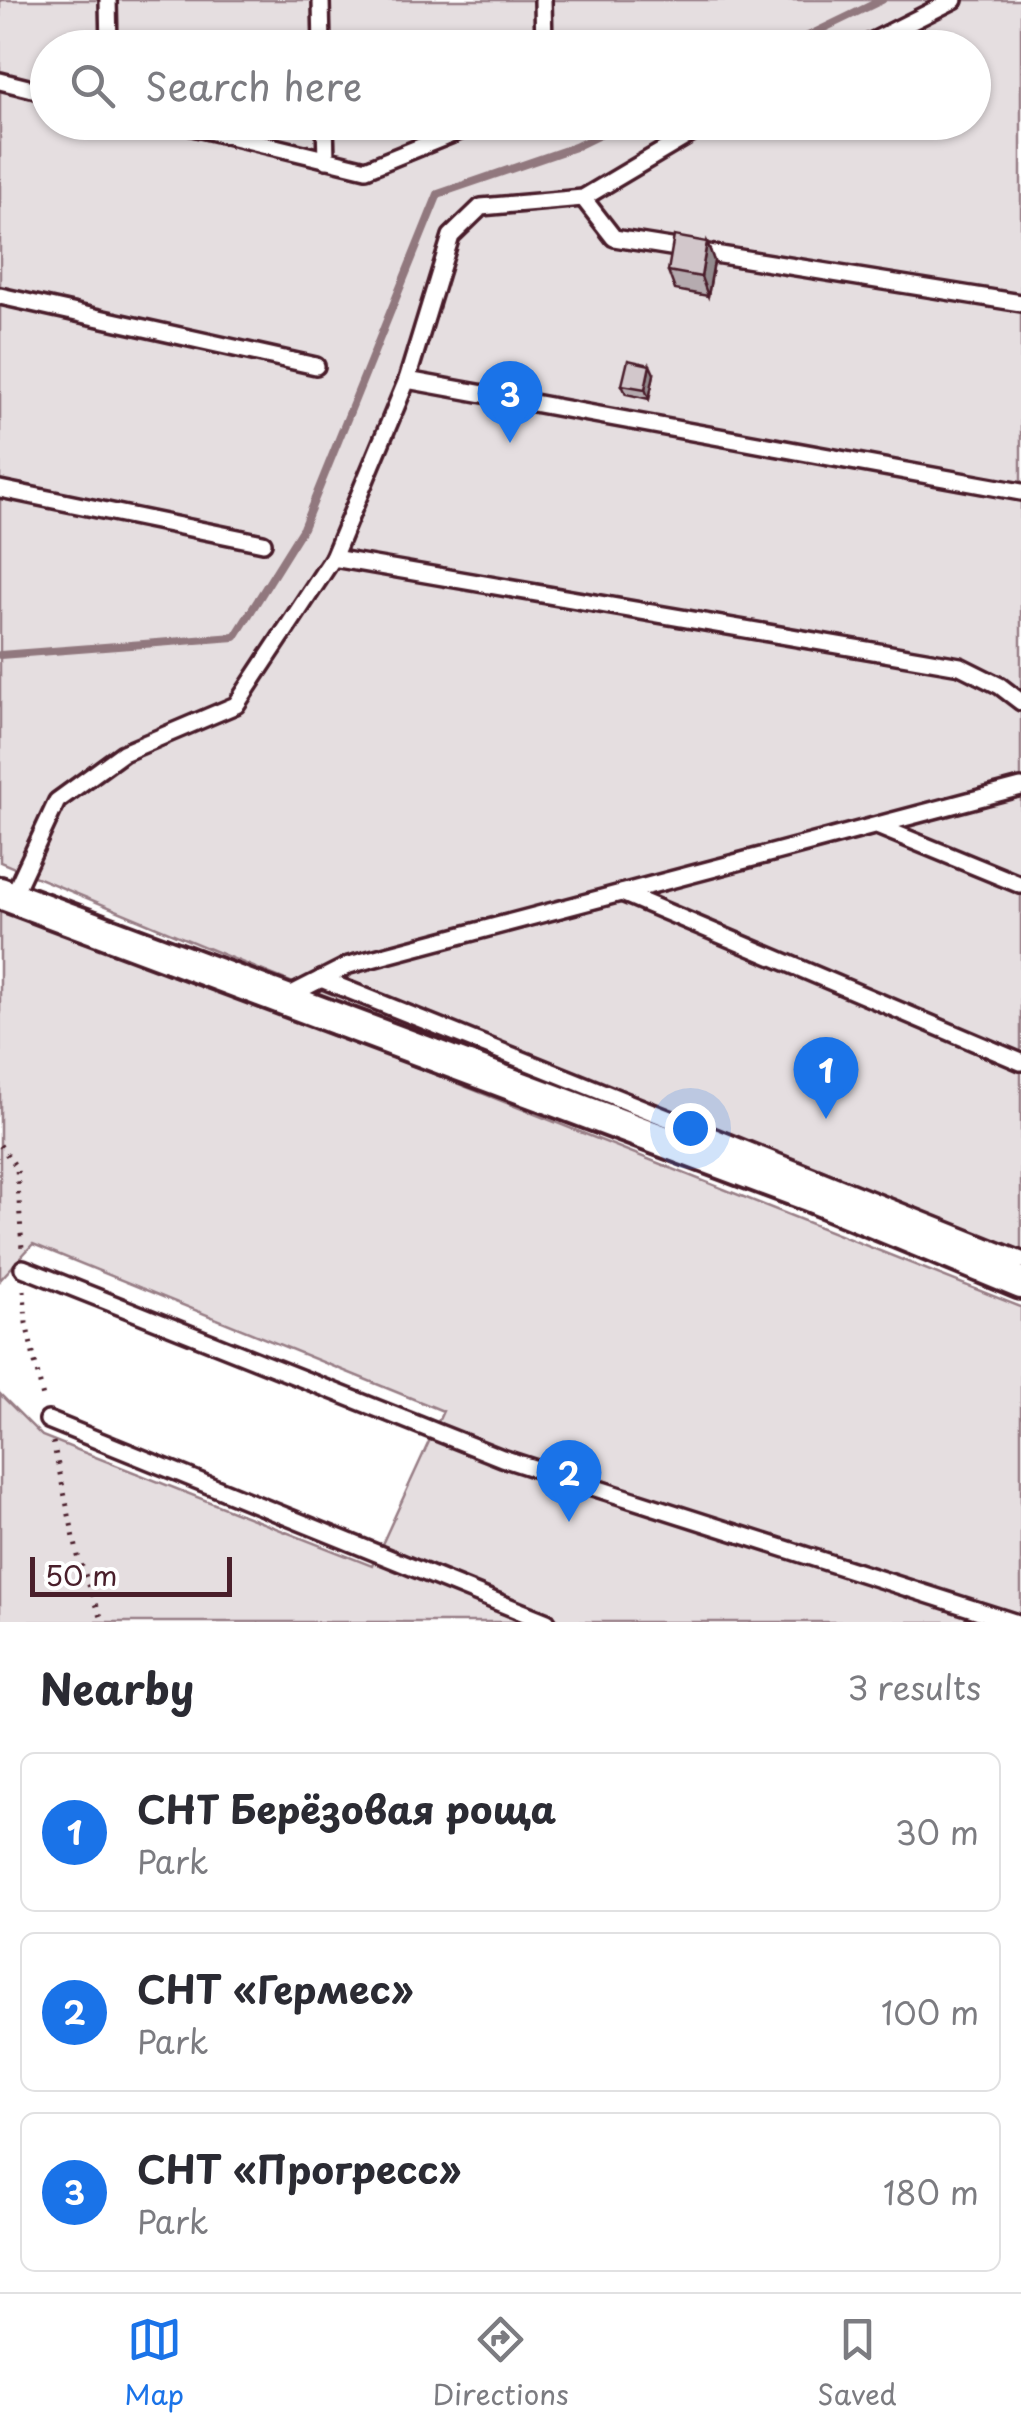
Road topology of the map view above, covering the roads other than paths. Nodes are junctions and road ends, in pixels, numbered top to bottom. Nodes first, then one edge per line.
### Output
1 (108, 0) edge
2 (321, 0) edge
3 (542, 0) edge
4 (954, 0) edge
5 (109, 30) edge
6 (322, 30) edge
7 (543, 30) edge
8 (895, 30) edge
9 (0, 81) edge
10 (30, 88) edge
11 (245, 140) edge
12 (325, 140) edge
13 (438, 140) edge
14 (681, 140) edge
15 (326, 160) junction
16 (583, 198) junction
17 (0, 296) edge
18 (1021, 303) edge
19 (316, 366) dead end
20 (407, 380) junction
21 (0, 489) edge
22 (1021, 492) edge
23 (263, 544) dead end
24 (333, 558) junction
25 (1021, 702) edge
26 (1021, 787) edge
27 (875, 826) junction
28 (1021, 885) edge
29 (622, 893) junction
30 (6, 895) edge
31 (321, 980) junction
32 (283, 999) junction
33 (1021, 1062) edge
34 (1021, 1260) edge
35 (23, 1268) road end
36 (1021, 1283) edge
37 (48, 1420) road end
38 (547, 1622) edge
39 (1014, 1622) edge

1 - 5 lane
2 - 6 lane
3 - 7 lane
4 - 8 lane
9 - 10 lane
11 - 15 lane
12 - 15 lane
13 - 15 lane
14 - 16 lane
16 - 18 lane
16 - 20 lane
17 - 19 lane
20 - 22 lane
20 - 24 lane
21 - 23 lane
24 - 25 lane
24 - 30 lane
26 - 27 lane
27 - 28 lane
27 - 29 lane
29 - 31 lane
29 - 33 lane
30 - 32 street
31 - 32 lane
31 - 34 lane
32 - 36 street
35 - 39 lane
37 - 38 lane

